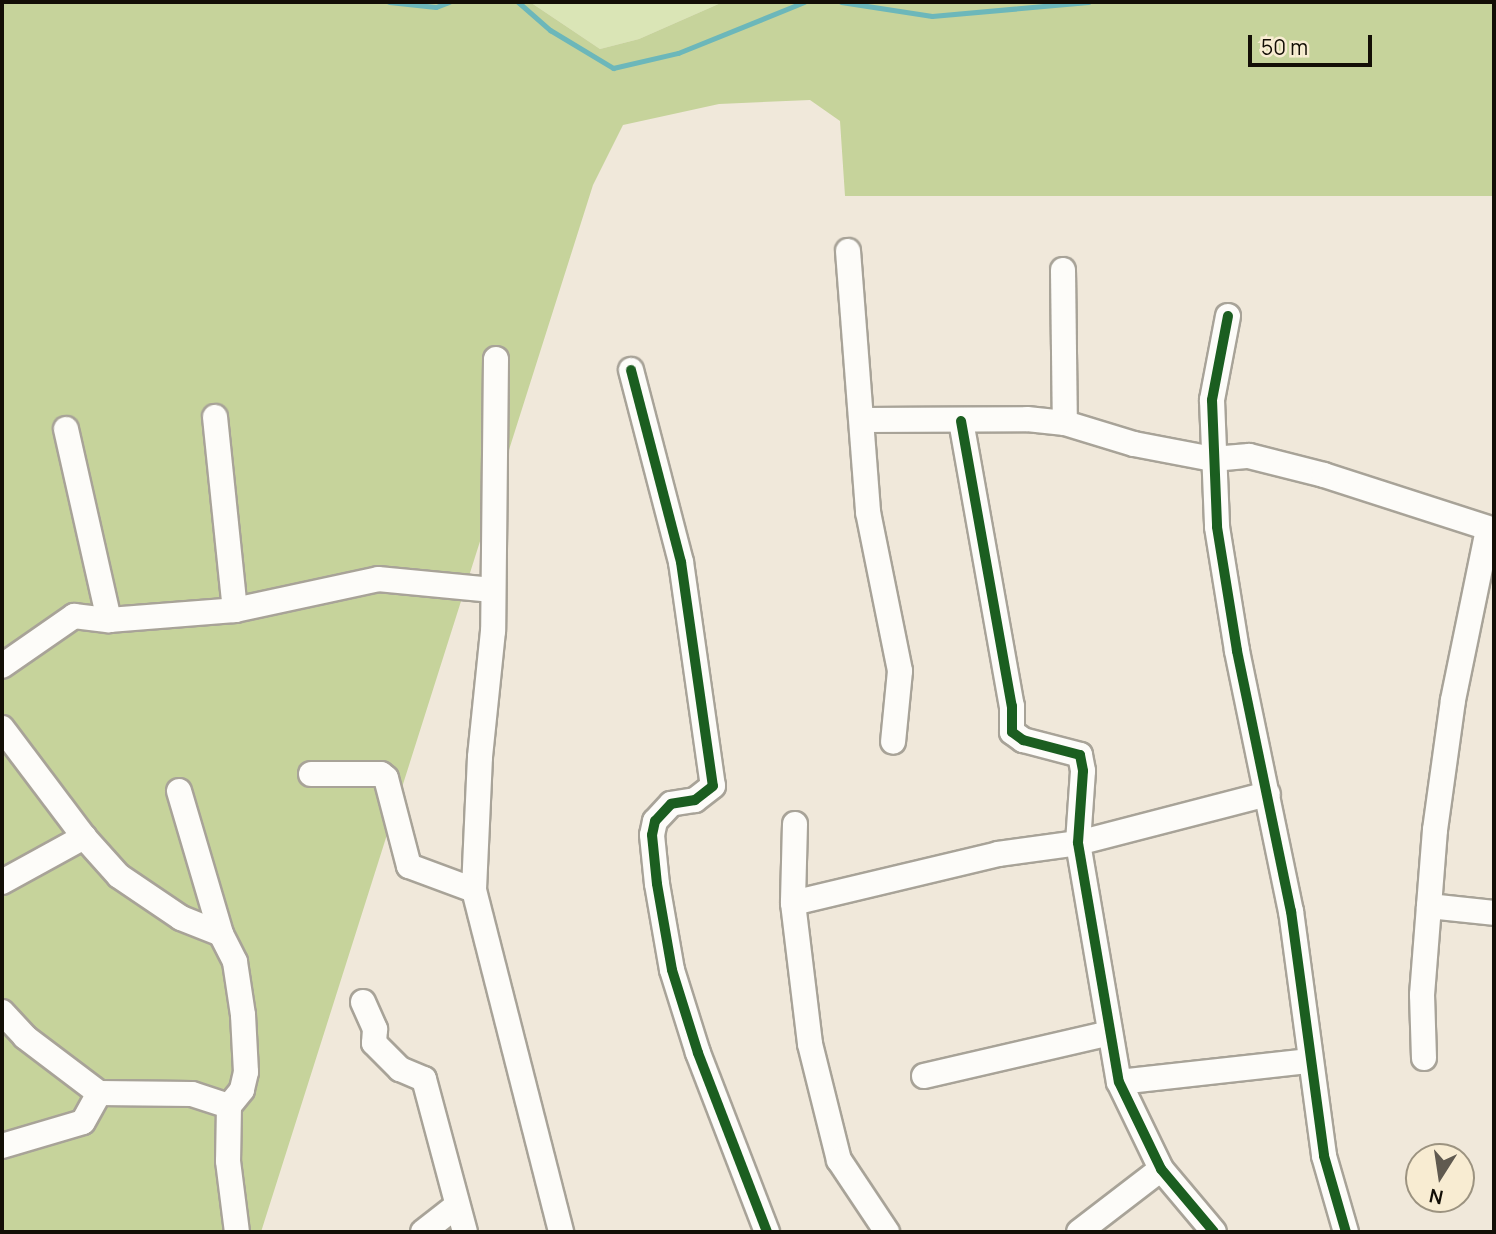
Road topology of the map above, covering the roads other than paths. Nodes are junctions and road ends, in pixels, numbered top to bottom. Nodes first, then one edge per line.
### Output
1 (848, 251) dead end
2 (1063, 270) dead end
3 (1228, 316) dead end
4 (496, 359) dead end
5 (631, 370) dead end
6 (215, 417) dead end
7 (863, 420) junction
8 (961, 421) junction
9 (1065, 423) junction
10 (66, 429) dead end
11 (1213, 459) junction
12 (1491, 530) edge
13 (492, 590) junction
14 (235, 610) junction
15 (109, 620) junction
16 (2, 666) edge
17 (2, 728) edge
18 (893, 742) dead end
19 (311, 774) dead end
20 (179, 791) dead end
21 (1268, 794) junction
22 (795, 824) dead end
23 (84, 838) junction
24 (1078, 843) junction
25 (2, 882) edge
26 (474, 890) junction
27 (793, 903) junction
28 (1429, 906) junction
29 (1494, 913) edge
30 (222, 934) junction
31 (363, 1002) dead end
32 (2, 1012) edge
33 (1110, 1033) junction
34 (1424, 1058) dead end
35 (1310, 1061) junction
36 (924, 1076) dead end
37 (1119, 1082) junction
38 (99, 1093) junction
39 (229, 1106) junction
40 (2, 1146) edge
41 (1161, 1169) junction
42 (455, 1207) junction
43 (237, 1232) edge
44 (423, 1232) edge
45 (465, 1232) edge
46 (561, 1232) edge
47 (767, 1232) edge
48 (887, 1232) edge
49 (1079, 1232) edge
50 (1214, 1232) edge
51 (1346, 1232) edge

1 - 7 street
2 - 9 street
3 - 11 street
4 - 13 street
5 - 47 street
6 - 14 street
7 - 8 street
7 - 18 street
8 - 9 street
8 - 24 street
9 - 11 street
10 - 15 street
11 - 12 street
11 - 21 street
12 - 28 street
13 - 14 street
13 - 26 street
14 - 15 street
15 - 16 street
17 - 23 street
19 - 26 street
20 - 30 street
21 - 24 street
21 - 35 street
22 - 27 street
23 - 25 street
23 - 30 street
24 - 27 street
24 - 33 street
26 - 46 street
27 - 48 street
28 - 29 street
28 - 34 street
30 - 39 street
31 - 42 street
32 - 38 street
33 - 36 street
33 - 37 street
35 - 37 street
35 - 51 street
37 - 41 street
38 - 39 street
38 - 40 street
39 - 43 street
41 - 49 street
41 - 50 street
42 - 44 street
42 - 45 street

